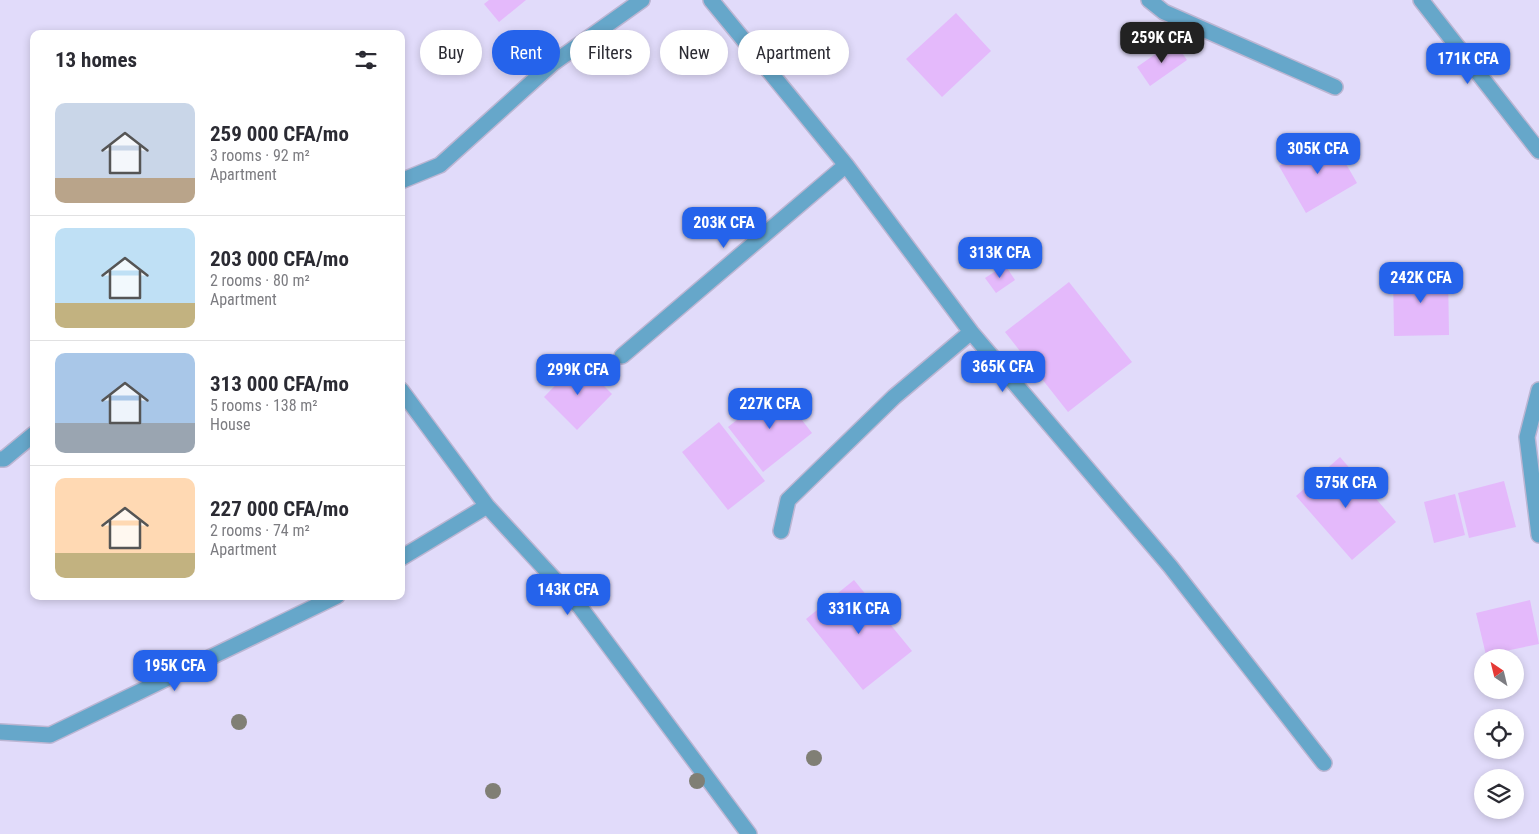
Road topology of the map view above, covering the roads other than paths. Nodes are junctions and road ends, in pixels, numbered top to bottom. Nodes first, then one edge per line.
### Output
1 (642, 0) edge
2 (712, 0) edge
3 (1150, 0) edge
4 (1421, 0) edge
5 (1336, 87) dead end
6 (1539, 151) edge
7 (846, 165) junction
8 (405, 179) edge
9 (971, 332) junction
10 (622, 356) dead end
11 (1539, 390) edge
12 (405, 395) edge
13 (30, 437) edge
14 (0, 459) edge
15 (487, 506) junction
16 (781, 531) dead end
17 (1539, 535) edge
18 (405, 556) edge
19 (329, 600) edge
20 (0, 732) edge
21 (1324, 763) dead end
22 (749, 834) edge

1 - 8 street
2 - 7 street
3 - 5 street
4 - 6 street
7 - 9 street
7 - 10 street
9 - 16 street
9 - 21 street
11 - 17 street
12 - 15 street
13 - 14 street
15 - 18 street
15 - 22 street
19 - 20 street

